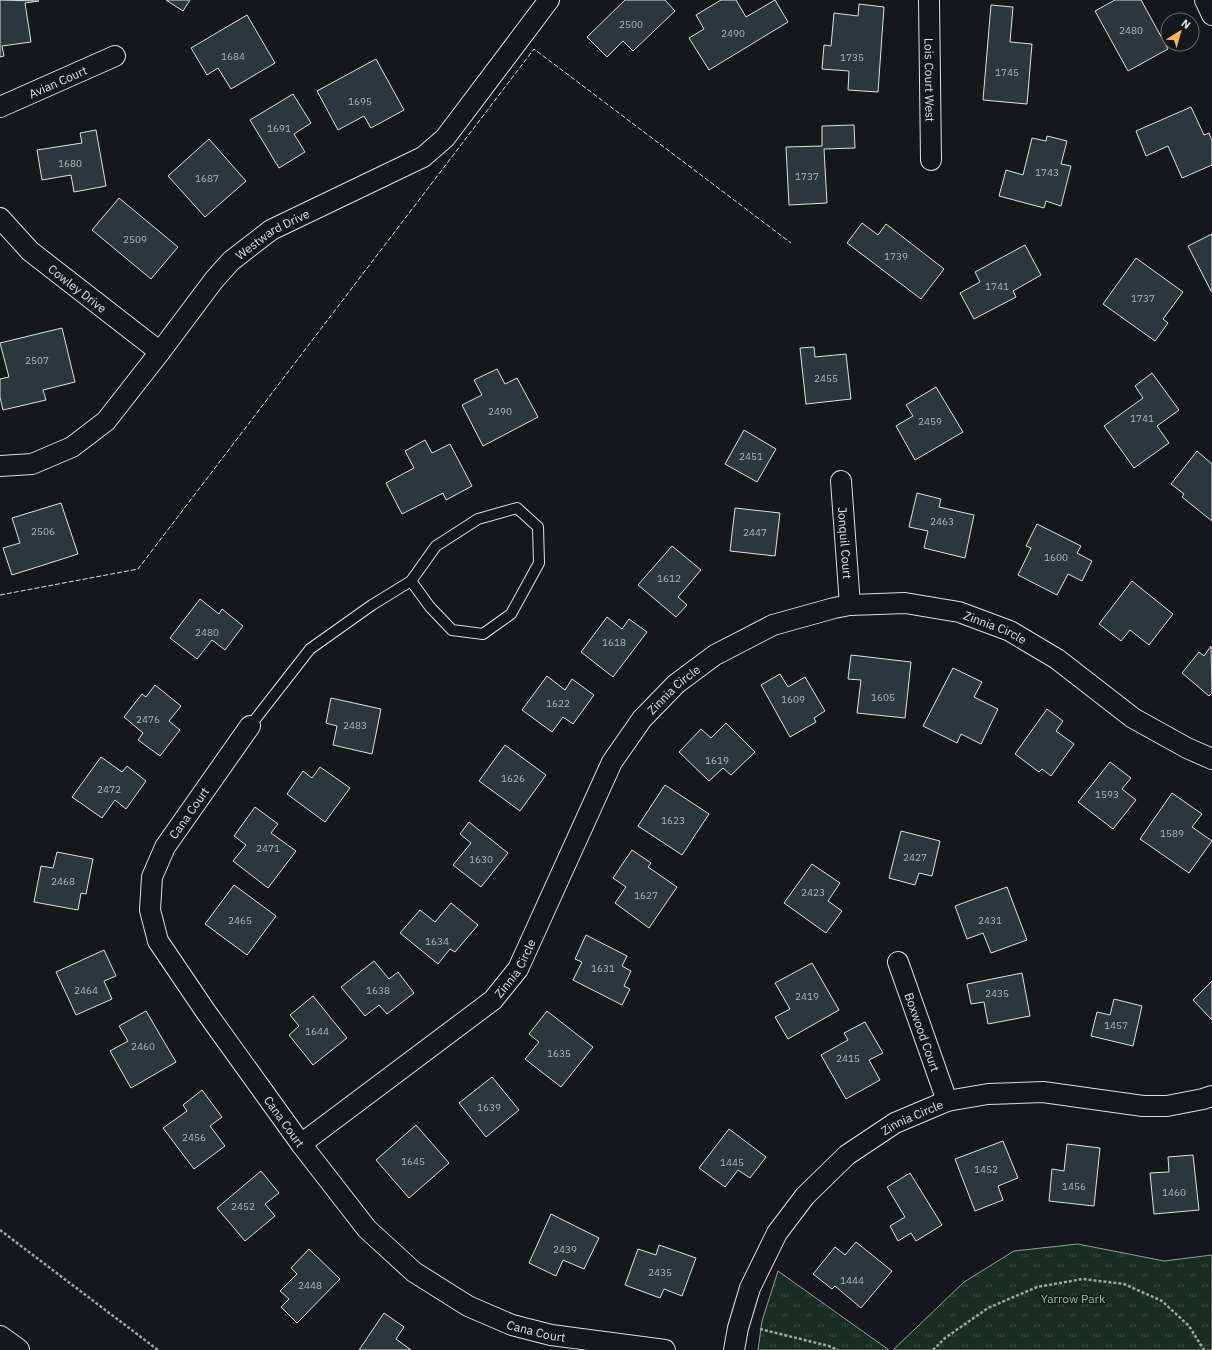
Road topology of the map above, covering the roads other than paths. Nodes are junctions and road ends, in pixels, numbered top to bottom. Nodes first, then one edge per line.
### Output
1 (549, 0) edge
2 (929, 0) edge
3 (1205, 0) edge
4 (1212, 15) edge
5 (115, 56) dead end
6 (0, 107) edge
7 (931, 160) dead end
8 (0, 218) edge
9 (160, 352) junction
10 (0, 466) edge
11 (841, 481) dead end
12 (411, 581) junction
13 (850, 605) junction
14 (250, 726) joint
15 (1212, 758) edge
16 (898, 962) dead end
17 (1212, 1096) edge
18 (947, 1101) junction
19 (301, 1144) junction
20 (0, 1337) edge
21 (18, 1350) edge
22 (665, 1350) edge
23 (734, 1350) edge

1 - 9 street, Westward Drive
2 - 7 street, Lois Court West
3 - 4 street
5 - 6 street, Avian Court
8 - 9 street, Cowley Drive
9 - 10 street, Westward Drive
11 - 13 street, Jonquil Court
12 - 12 lane
12 - 14 lane
13 - 15 street, Zinnia Circle
13 - 19 street, Zinnia Circle
14 - 19 street, Cana Court
16 - 18 street, Boxwood Court
17 - 18 street, Zinnia Circle
18 - 23 street, Zinnia Circle
19 - 22 street, Cana Court
20 - 21 main road

